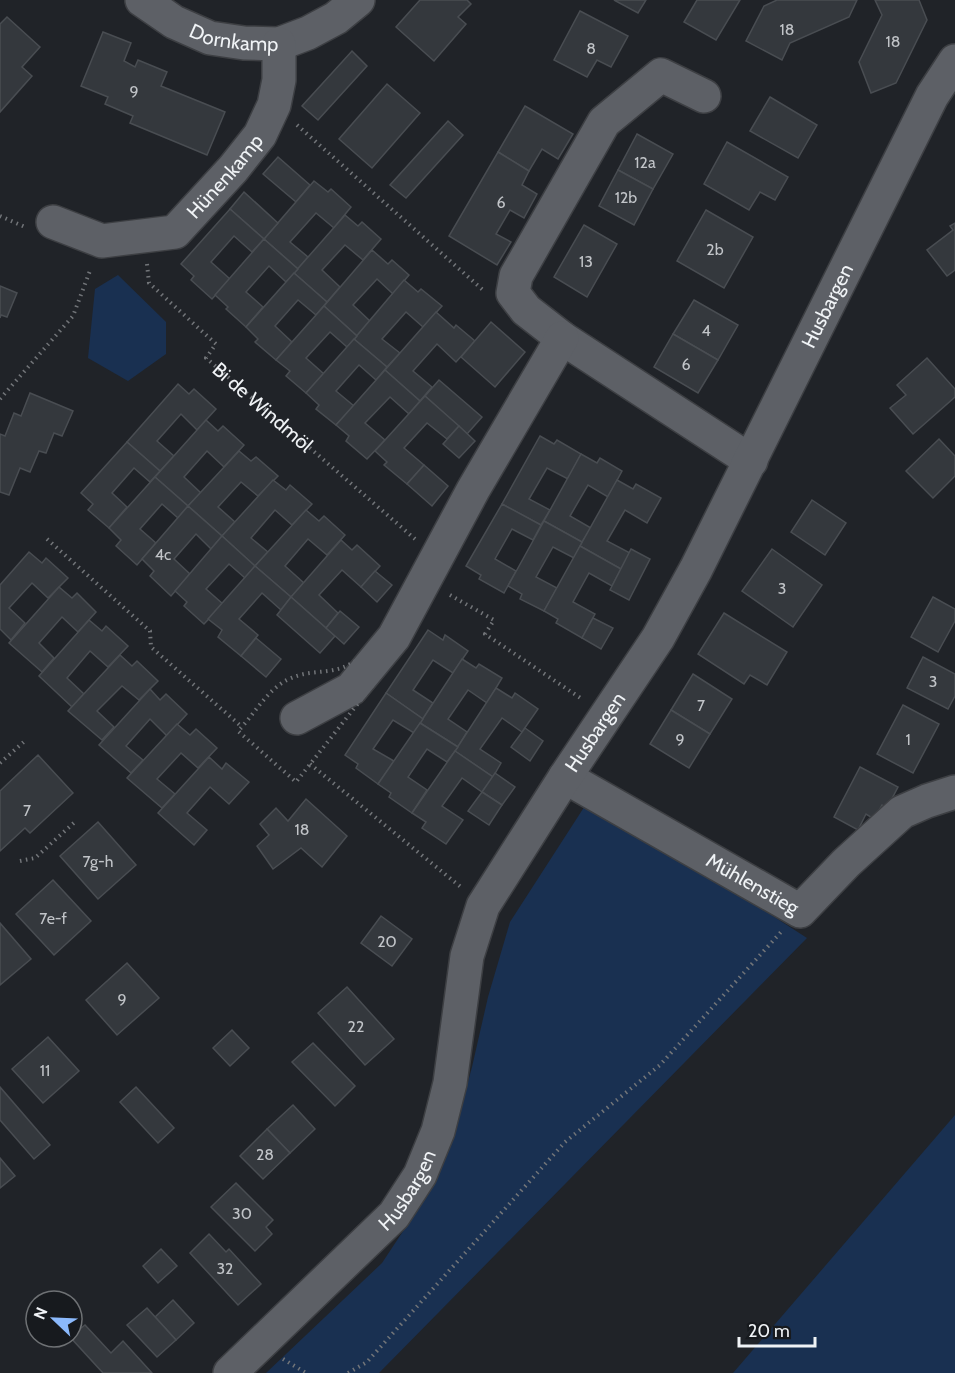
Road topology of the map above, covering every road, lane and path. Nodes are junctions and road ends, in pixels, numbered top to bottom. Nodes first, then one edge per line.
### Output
1 (142, 0) edge
2 (358, 0) edge
3 (279, 44) junction
4 (955, 61) edge
5 (704, 96) dead end
6 (274, 105) junction
7 (53, 222) dead end
8 (146, 237) junction
9 (102, 242) junction
10 (513, 293) junction
11 (562, 338) junction
12 (0, 399) edge
13 (751, 460) junction
14 (47, 539) dead end
15 (430, 568) junction
16 (608, 716) junction
17 (297, 718) dead end
18 (26, 740) dead end
19 (0, 763) edge
20 (565, 777) junction
21 (955, 792) edge
22 (76, 821) dead end
23 (20, 861) dead end
24 (483, 906) junction
25 (800, 910) junction
26 (230, 1373) edge
27 (348, 1373) edge

1 - 3 street, Dornkamp
2 - 3 street, Dornkamp
3 - 6 street, Hünenkamp
4 - 13 street, Husbargen
5 - 10 street
6 - 8 street, Hünenkamp
6 - 10 path
7 - 9 street, Hünenkamp
8 - 9 street, Hünenkamp
8 - 15 path, Bi de Windmöl
9 - 12 path
10 - 11 street
11 - 13 street
11 - 15 street
13 - 16 street, Husbargen
14 - 24 path
15 - 16 path
15 - 17 street
16 - 20 street, Husbargen
18 - 19 path
20 - 24 street, Husbargen
20 - 25 street, Mühlenstieg
21 - 25 street, Mühlenstieg
22 - 23 path
24 - 26 street, Husbargen
25 - 27 path

